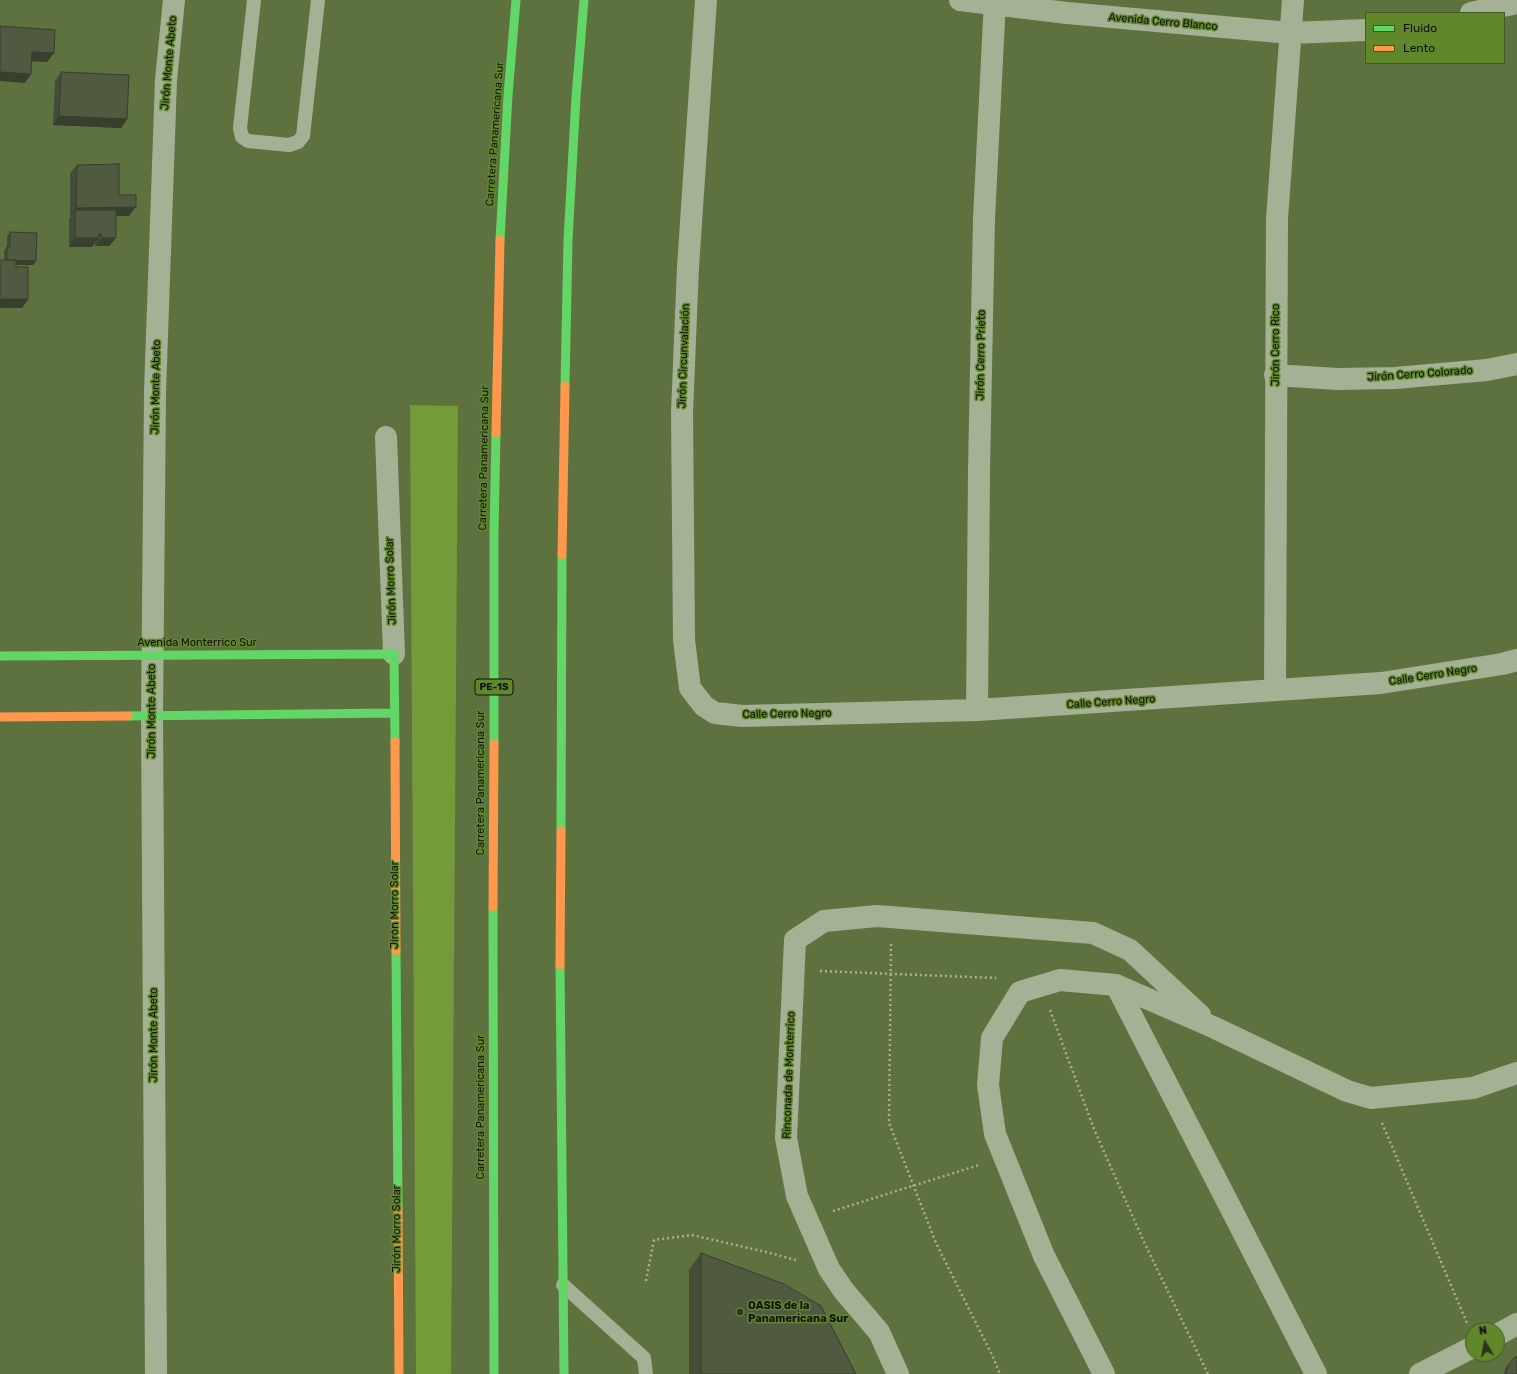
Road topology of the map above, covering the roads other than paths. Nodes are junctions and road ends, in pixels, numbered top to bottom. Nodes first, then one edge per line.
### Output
1 (174, 0) edge
2 (254, 0) edge
3 (318, 0) edge
4 (516, 0) edge
5 (584, 0) edge
6 (706, 0) edge
7 (960, 0) edge
8 (1293, 0) edge
9 (994, 3) edge
10 (1517, 3) edge
11 (1476, 12) edge
12 (1365, 30) edge
13 (1290, 33) junction
14 (1517, 364) edge
15 (1276, 375) junction
16 (386, 437) dead end
17 (394, 654) junction
18 (152, 655) junction
19 (0, 656) edge
20 (1517, 660) edge
21 (1275, 690) junction
22 (704, 706) joint
23 (978, 710) junction
24 (393, 713) junction
25 (152, 715) junction
26 (0, 716) edge
27 (1116, 985) junction
28 (1213, 1027) junction
29 (1517, 1073) edge
30 (563, 1285) junction
31 (1517, 1324) edge
32 (1505, 1331) edge
33 (1465, 1351) edge
34 (156, 1374) edge
35 (399, 1374) edge
36 (494, 1374) edge
37 (564, 1374) edge
38 (646, 1374) edge
39 (898, 1374) edge
40 (1104, 1374) edge
41 (1316, 1374) edge
42 (1420, 1374) edge

1 - 18 street, Jirón Monte Abeto
2 - 3 lane
4 - 36 main road, Carretera Panamericana Sur / PE-1S
5 - 30 main road
6 - 22 street, Jirón Circunvalación
7 - 9 street, Avenida Cerro Blanco
8 - 13 street, Jirón Cerro Rico
9 - 13 street, Avenida Cerro Blanco
9 - 23 street, Jirón Cerro Prieto
10 - 11 street
12 - 13 street, Avenida Cerro Blanco
13 - 15 street, Jirón Cerro Rico
14 - 15 street, Jirón Cerro Colorado
15 - 21 street, Jirón Cerro Rico
16 - 17 street, Jirón Morro Solar
17 - 18 main road, Avenida Monterrico Sur
17 - 24 main road, Jirón Morro Solar
18 - 19 main road, Avenida Monterrico Sur
18 - 25 street, Jirón Monte Abeto
20 - 21 street, Calle Cerro Negro
21 - 23 street, Calle Cerro Negro
22 - 23 street, Calle Cerro Negro
24 - 25 main road
24 - 35 main road, Jirón Morro Solar
25 - 26 main road
25 - 34 street, Jirón Monte Abeto
27 - 28 street
27 - 40 street
27 - 41 street
28 - 29 street
28 - 39 street, Rinconada de Monterrico
30 - 37 main road
30 - 38 lane
31 - 32 street
33 - 42 street

